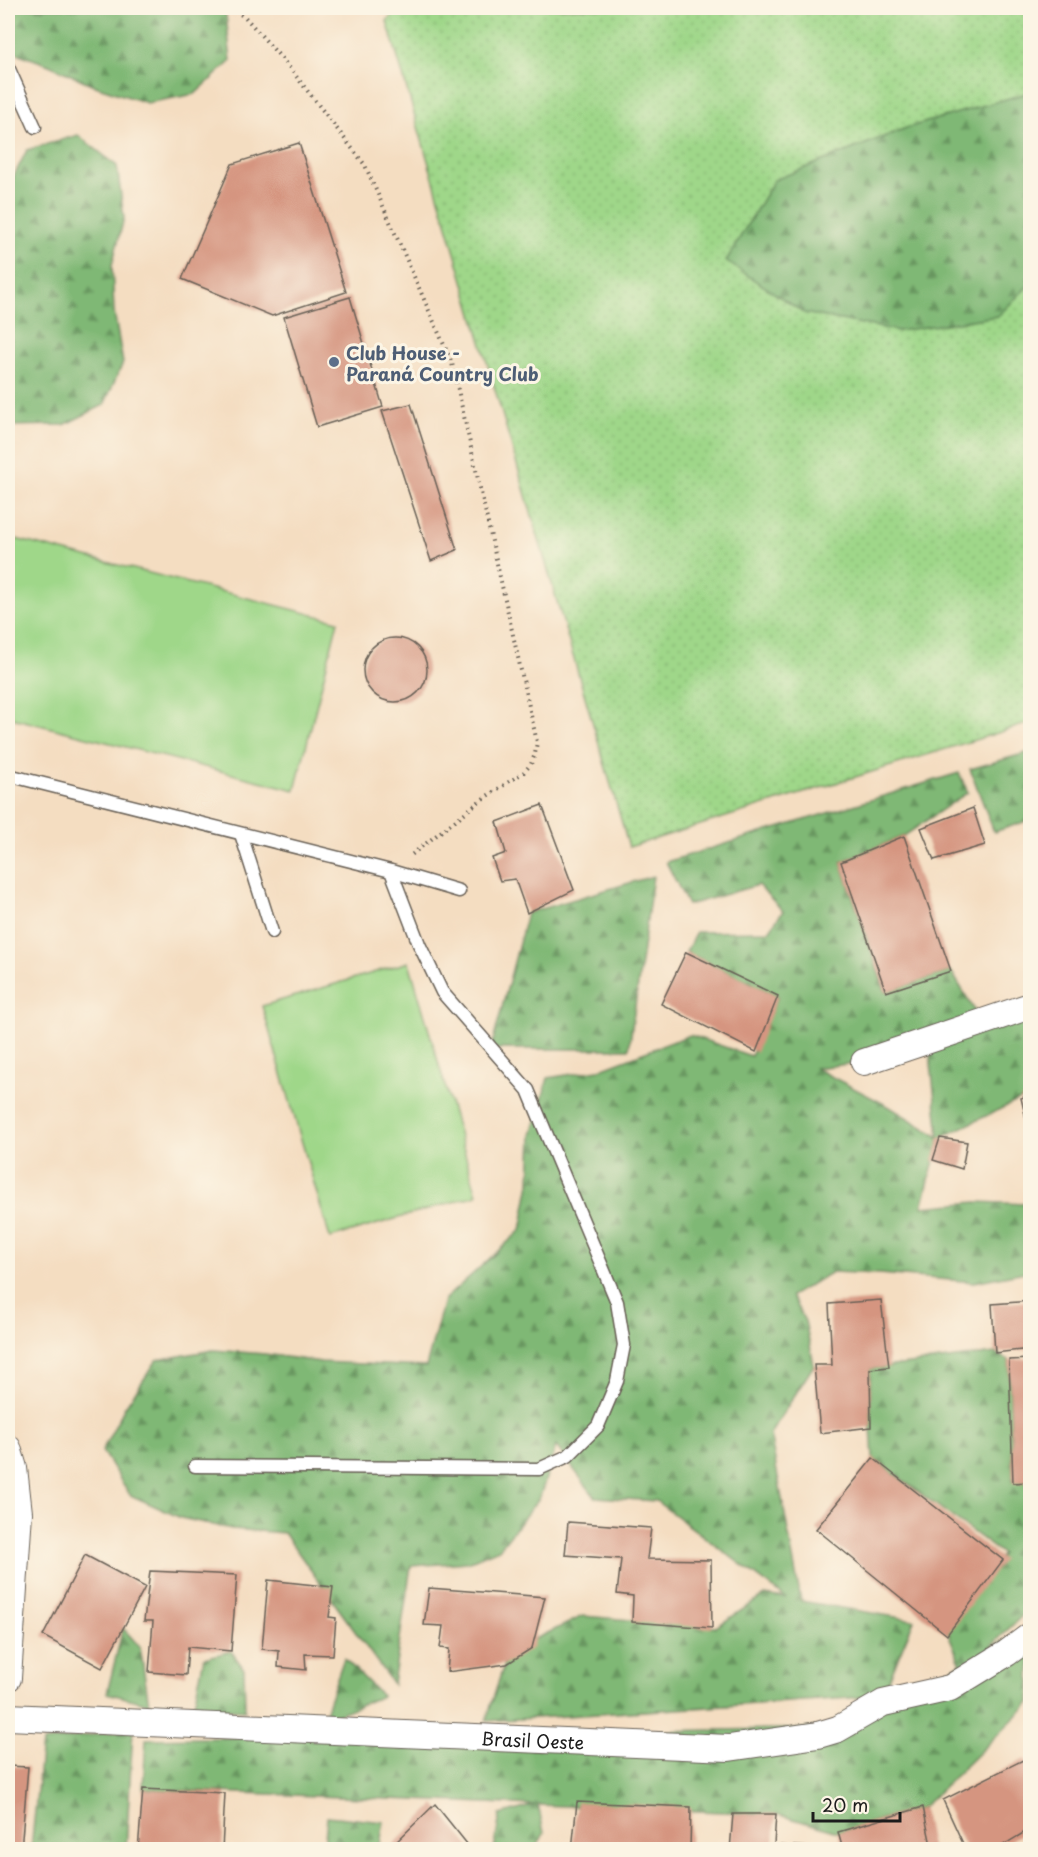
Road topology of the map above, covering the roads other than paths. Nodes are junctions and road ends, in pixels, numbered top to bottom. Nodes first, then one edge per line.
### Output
1 (8, 67) edge
2 (34, 127) dead end
3 (8, 775) edge
4 (241, 834) junction
5 (391, 871) junction
6 (459, 891) dead end
7 (272, 932) dead end
8 (1030, 1006) edge
9 (864, 1062) dead end
10 (8, 1448) edge
11 (195, 1466) dead end
12 (1030, 1636) edge
13 (8, 1677) edge
14 (8, 1717) edge

1 - 2 lane
3 - 4 lane
4 - 5 lane
4 - 7 lane
5 - 6 lane
5 - 11 lane
8 - 9 street
10 - 13 street
12 - 14 street, Brasil Oeste

